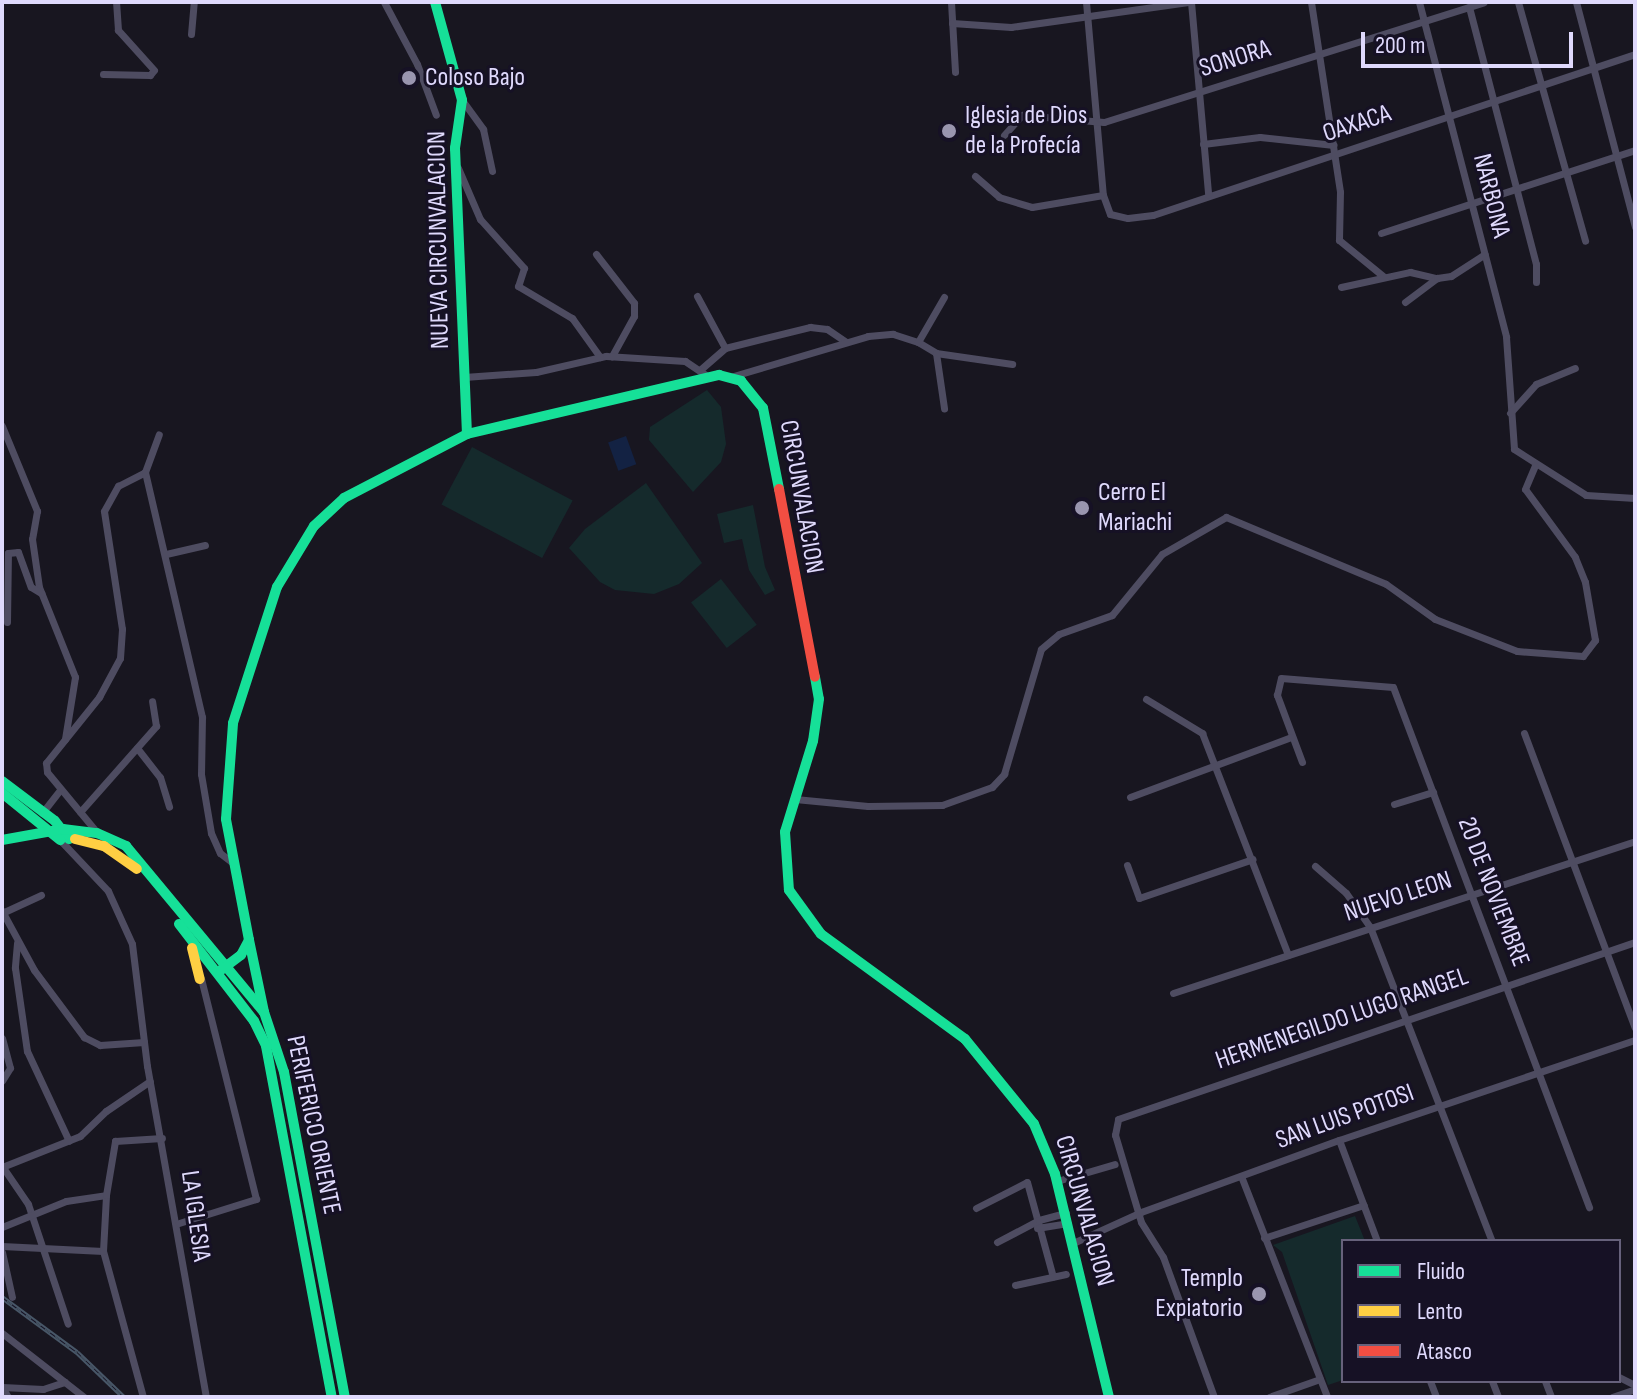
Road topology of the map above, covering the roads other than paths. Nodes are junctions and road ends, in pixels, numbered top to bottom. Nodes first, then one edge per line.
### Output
1 (116, 2) edge
2 (194, 2) edge
3 (384, 2) edge
4 (435, 2) edge
5 (951, 2) edge
6 (1086, 2) edge
7 (1190, 2) edge
8 (1311, 2) edge
9 (1419, 2) edge
10 (1484, 2) edge
11 (1518, 2) edge
12 (1576, 2) edge
13 (1469, 7) junction
14 (1088, 16) junction
15 (1424, 21) junction
16 (952, 23) junction
17 (191, 34) dead end
18 (1319, 54) junction
19 (1635, 54) edge
20 (1593, 69) junction
21 (955, 72) dead end
22 (103, 74) dead end
23 (1541, 86) junction
24 (1199, 91) junction
25 (462, 100) junction
26 (1494, 101) junction
27 (436, 115) dead end
28 (1450, 115) junction
29 (1097, 123) junction
30 (1004, 135) dead end
31 (1203, 144) junction
32 (1334, 148) junction
33 (1635, 150) edge
34 (1616, 156) junction
35 (456, 162) junction
36 (492, 171) dead end
37 (1567, 172) junction
38 (975, 176) dead end
39 (1518, 189) junction
40 (1208, 194) junction
41 (1103, 195) junction
42 (1474, 204) junction
43 (1635, 227) edge
44 (1381, 233) dead end
45 (1585, 241) dead end
46 (596, 254) dead end
47 (1485, 254) junction
48 (1384, 277) junction
49 (1437, 278) junction
50 (1536, 282) dead end
51 (1341, 287) dead end
52 (697, 296) dead end
53 (944, 297) dead end
54 (1405, 302) dead end
55 (845, 341) junction
56 (918, 342) junction
57 (725, 348) junction
58 (936, 353) junction
59 (612, 356) junction
60 (600, 357) junction
61 (1012, 364) dead end
62 (1575, 368) dead end
63 (704, 372) junction
64 (464, 377) junction
65 (730, 377) junction
66 (944, 408) dead end
67 (1510, 413) junction
68 (2, 426) edge
69 (159, 434) dead end
70 (467, 434) junction
71 (1535, 466) junction
72 (145, 472) junction
73 (1635, 498) edge
74 (205, 545) dead end
75 (166, 554) junction
76 (41, 593) junction
77 (7, 622) dead end
78 (1146, 699) dead end
79 (152, 701) dead end
80 (1524, 733) dead end
81 (1291, 737) junction
82 (65, 739) junction
83 (137, 748) junction
84 (1302, 762) dead end
85 (1215, 765) junction
86 (2, 781) edge
87 (60, 790) junction
88 (1433, 792) junction
89 (2, 793) edge
90 (1130, 797) dead end
91 (795, 799) junction
92 (1394, 804) dead end
93 (169, 807) dead end
94 (80, 812) junction
95 (40, 815) junction
96 (97, 833) junction
97 (27, 836) junction
98 (63, 838) junction
99 (2, 840) edge
100 (1635, 841) edge
101 (2, 848) edge
102 (1253, 859) junction
103 (1572, 860) junction
104 (233, 863) junction
105 (1127, 865) dead end
106 (1315, 866) dead end
107 (1472, 894) junction
108 (41, 895) dead end
109 (2, 912) edge
110 (1370, 927) junction
111 (190, 939) junction
112 (249, 940) junction
113 (1635, 942) edge
114 (17, 943) junction
115 (1605, 951) junction
116 (1288, 955) junction
117 (220, 970) junction
118 (200, 979) junction
119 (1506, 984) junction
120 (1173, 993) dead end
121 (264, 1012) junction
122 (1405, 1019) junction
123 (1635, 1028) edge
124 (2, 1038) edge
125 (1635, 1040) edge
126 (144, 1042) junction
127 (1539, 1071) junction
128 (2, 1081) edge
129 (150, 1081) junction
130 (1441, 1103) junction
131 (162, 1138) junction
132 (1339, 1140) junction
133 (69, 1141) junction
134 (1115, 1164) dead end
135 (2, 1166) edge
136 (1241, 1176) junction
137 (1057, 1181) junction
138 (106, 1195) junction
139 (1364, 1205) junction
140 (1589, 1207) dead end
141 (976, 1208) dead end
142 (1141, 1212) junction
143 (32, 1214) junction
144 (1067, 1218) junction
145 (1039, 1220) junction
146 (179, 1223) junction
147 (2, 1227) edge
148 (1031, 1227) junction
149 (1041, 1229) junction
150 (1264, 1238) junction
151 (1376, 1239) edge
152 (1491, 1239) edge
153 (997, 1242) dead end
154 (1073, 1243) junction
155 (2, 1249) edge
156 (44, 1250) junction
157 (103, 1251) junction
158 (1066, 1274) dead end
159 (1053, 1277) junction
160 (1015, 1285) dead end
161 (12, 1297) dead end
162 (68, 1324) dead end
163 (2, 1333) edge
164 (1320, 1379) junction
165 (65, 1382) junction
166 (3, 1385) edge
167 (1635, 1387) edge
168 (8, 1397) edge
169 (84, 1397) edge
170 (143, 1397) edge
171 (206, 1397) edge
172 (332, 1397) edge
173 (345, 1397) edge
174 (1109, 1397) edge
175 (1214, 1397) edge
176 (1269, 1397) edge
177 (1327, 1397) edge
178 (1612, 1397) edge

1 - 22 street
2 - 17 street
3 - 27 street
4 - 25 main road, NUEVA CIRCUNVALACION
5 - 16 street
6 - 14 street
7 - 14 street
7 - 24 street
8 - 18 street
9 - 15 street, NARBONA
10 - 13 street, SONORA
11 - 23 street
12 - 20 street
13 - 15 street, SONORA
13 - 26 street
14 - 16 street
14 - 29 street
15 - 18 street, SONORA
15 - 28 street, NARBONA
16 - 21 street
18 - 24 street, SONORA
18 - 32 street
19 - 20 street, OAXACA
20 - 23 street, OAXACA
20 - 34 street
23 - 26 street, OAXACA
23 - 37 street
24 - 29 street, SONORA
24 - 31 street
25 - 35 main road, NUEVA CIRCUNVALACION
25 - 36 street
26 - 28 street, OAXACA
26 - 39 street
28 - 32 street, OAXACA
28 - 42 street, NARBONA
29 - 30 street, SONORA
29 - 41 street
31 - 32 street
31 - 40 street
32 - 40 street, OAXACA
32 - 48 street
33 - 34 street
34 - 37 street
34 - 43 street
35 - 60 street
35 - 64 main road, NUEVA CIRCUNVALACION
37 - 39 street
37 - 45 street
38 - 41 street
39 - 42 street
39 - 50 street
40 - 41 street, OAXACA
42 - 44 street
42 - 47 street, NARBONA
46 - 59 street
47 - 49 street
47 - 67 street, NARBONA
48 - 49 street
48 - 51 street
49 - 54 street
52 - 57 street
53 - 56 street
55 - 56 street
55 - 57 street
55 - 65 street
56 - 58 street
57 - 63 street
58 - 61 street
58 - 66 street
59 - 60 street
59 - 63 street
60 - 64 street
62 - 67 street
63 - 65 main road
63 - 70 main road
64 - 70 main road, NUEVA CIRCUNVALACION
65 - 91 main road, CIRCUNVALACION
67 - 71 street, NARBONA
68 - 76 street
69 - 72 street
70 - 104 main road
71 - 73 street
71 - 91 street
72 - 75 street
72 - 82 street
74 - 75 street
75 - 104 street
76 - 77 street
76 - 82 street
78 - 85 street
79 - 83 street
80 - 103 street
81 - 84 street
81 - 85 street
81 - 88 street, 20 DE NOVIEMBRE
82 - 87 street
83 - 93 street
83 - 94 street
85 - 90 street
85 - 102 street
86 - 95 main road
87 - 94 street
87 - 95 street
88 - 92 street
88 - 107 street, 20 DE NOVIEMBRE
89 - 95 main road
91 - 137 main road, CIRCUNVALACION
94 - 96 street
95 - 97 street
95 - 98 main road
96 - 98 main road, PERIFERICO ORIENTE
96 - 117 main road, PERIFERICO ORIENTE
97 - 98 main road, PERIFERICO ORIENTE
97 - 99 main road, PERIFERICO ORIENTE
98 - 101 main road, PERIFERICO ORIENTE
98 - 111 main road, PERIFERICO ORIENTE
98 - 126 street, LA IGLESIA
100 - 103 street, NUEVO LEON
102 - 105 street
102 - 116 street
103 - 107 street, NUEVO LEON
103 - 115 street
104 - 112 main road
106 - 110 street
107 - 110 street, NUEVO LEON
107 - 119 street, 20 DE NOVIEMBRE
108 - 109 street
109 - 114 street
110 - 116 street, NUEVO LEON
110 - 122 street
111 - 117 main road, PERIFERICO ORIENTE
111 - 118 main road
112 - 117 main road
112 - 121 main road
113 - 115 street, HERMENEGILDO LUGO RANGEL
114 - 126 street
114 - 133 street
115 - 119 street, HERMENEGILDO LUGO RANGEL
115 - 123 street
116 - 120 street, NUEVO LEON
117 - 118 street
117 - 121 main road, PERIFERICO ORIENTE
117 - 172 main road, PERIFERICO ORIENTE
118 - 146 street
119 - 122 street, HERMENEGILDO LUGO RANGEL
119 - 127 street, 20 DE NOVIEMBRE
121 - 173 main road, PERIFERICO ORIENTE
122 - 130 street
122 - 142 street, HERMENEGILDO LUGO RANGEL
124 - 128 street
125 - 127 street, SAN LUIS POTOSI
126 - 129 street, LA IGLESIA
127 - 130 street, SAN LUIS POTOSI
127 - 140 street, 20 DE NOVIEMBRE
129 - 131 street, LA IGLESIA
129 - 133 street
130 - 132 street, SAN LUIS POTOSI
130 - 152 street
131 - 138 street
131 - 146 street, LA IGLESIA
132 - 136 street, SAN LUIS POTOSI
132 - 139 street
133 - 135 street
134 - 137 street
135 - 143 street
136 - 142 street, SAN LUIS POTOSI
136 - 150 street
137 - 144 main road, CIRCUNVALACION
138 - 143 street
138 - 157 street
139 - 150 street
139 - 151 street
141 - 145 street
142 - 154 street, SAN LUIS POTOSI
142 - 175 street
143 - 147 street
143 - 156 street
144 - 145 street
144 - 149 street
144 - 154 main road, CIRCUNVALACION
145 - 148 street
145 - 149 street
146 - 171 street, LA IGLESIA
148 - 149 street
148 - 153 street
149 - 159 street
150 - 164 street
154 - 174 main road, CIRCUNVALACION
155 - 156 street
155 - 161 street
156 - 157 street
156 - 162 street
157 - 170 street
158 - 159 street
159 - 160 street
163 - 165 street
164 - 176 street
164 - 177 street
165 - 166 street
165 - 169 street
166 - 168 street
167 - 178 street

